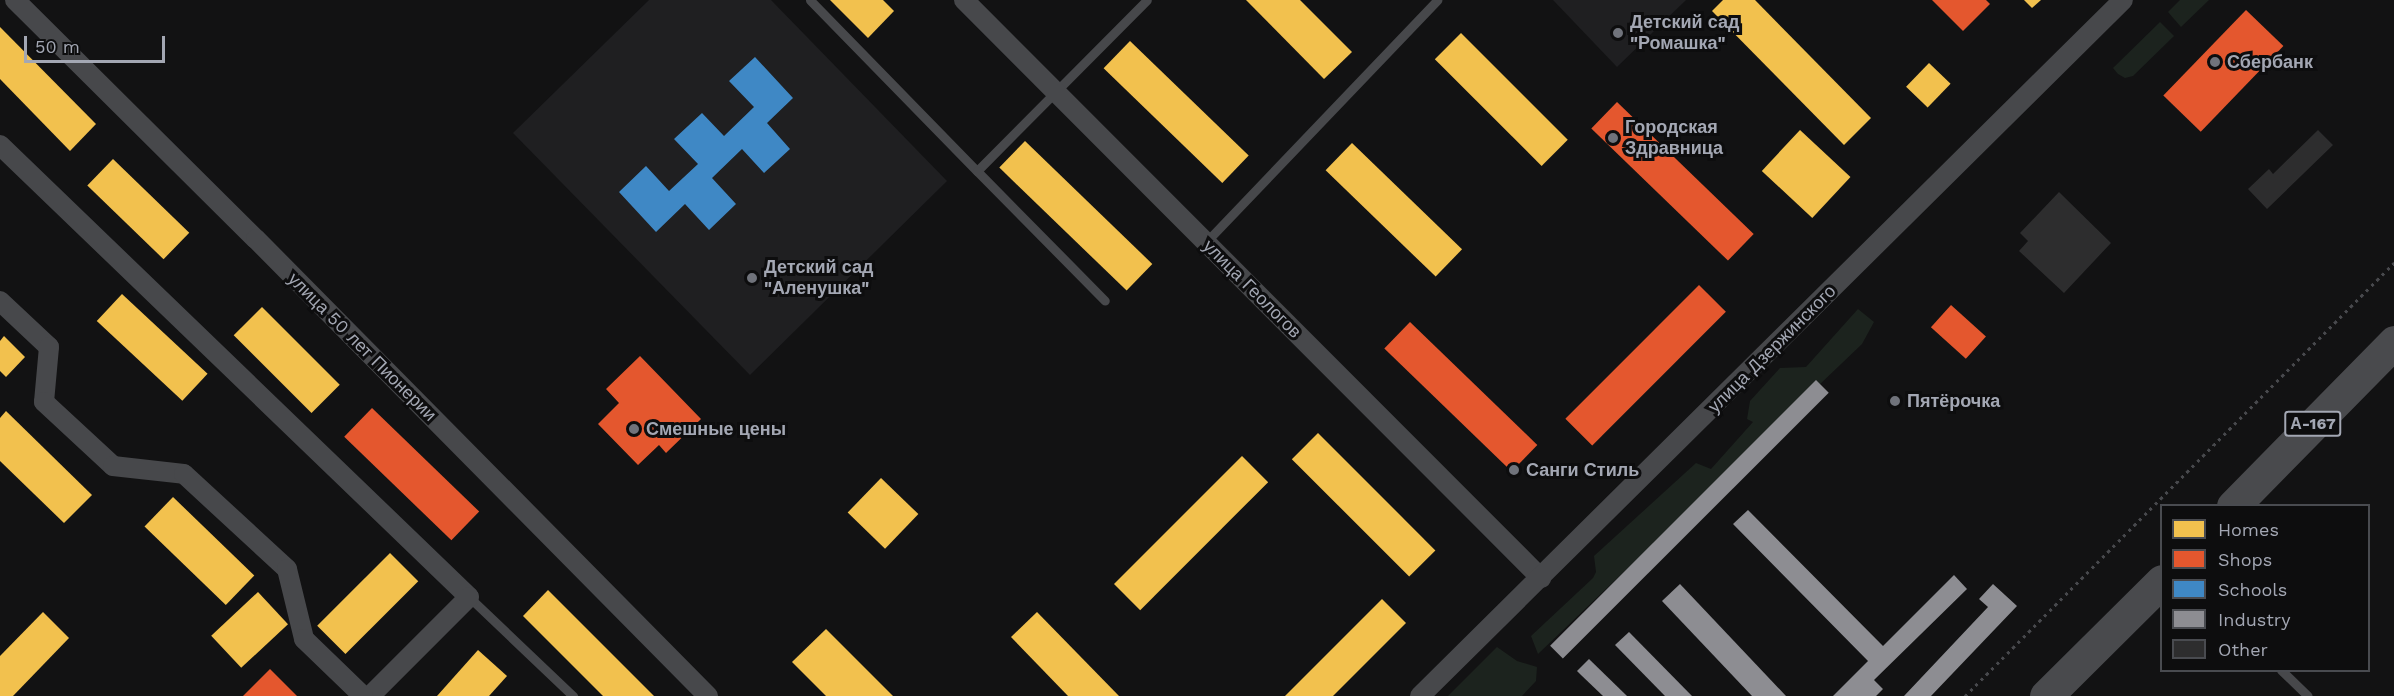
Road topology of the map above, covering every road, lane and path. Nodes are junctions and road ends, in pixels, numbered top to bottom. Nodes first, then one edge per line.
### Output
1 (15, 0) edge
2 (810, 0) edge
3 (964, 0) edge
4 (1147, 0) edge
5 (1437, 0) edge
6 (2123, 0) edge
7 (1055, 92) junction
8 (0, 145) edge
9 (977, 171) junction
10 (1206, 243) junction
11 (2394, 263) edge
12 (0, 301) edge
13 (1105, 301) dead end
14 (2394, 342) edge
15 (2234, 504) edge
16 (1541, 578) junction
17 (2160, 583) edge
18 (469, 597) junction
19 (2283, 672) edge
20 (363, 696) edge
21 (370, 696) edge
22 (573, 696) edge
23 (708, 696) edge
24 (1420, 696) edge
25 (1965, 696) edge
26 (2046, 696) edge
27 (2308, 696) edge

1 - 23 street, улица 50 лет Пионерии
2 - 9 lane
3 - 7 street, улица Геологов
4 - 7 lane
5 - 10 lane
6 - 16 street, улица Дзержинского
7 - 9 lane
7 - 10 street, улица Геологов
8 - 18 street
9 - 13 lane
10 - 16 street, улица Геологов
11 - 25 path
12 - 20 street
14 - 15 highway, А-167
16 - 24 street, улица Дзержинского
17 - 26 highway
18 - 21 street
18 - 22 lane
19 - 27 lane

